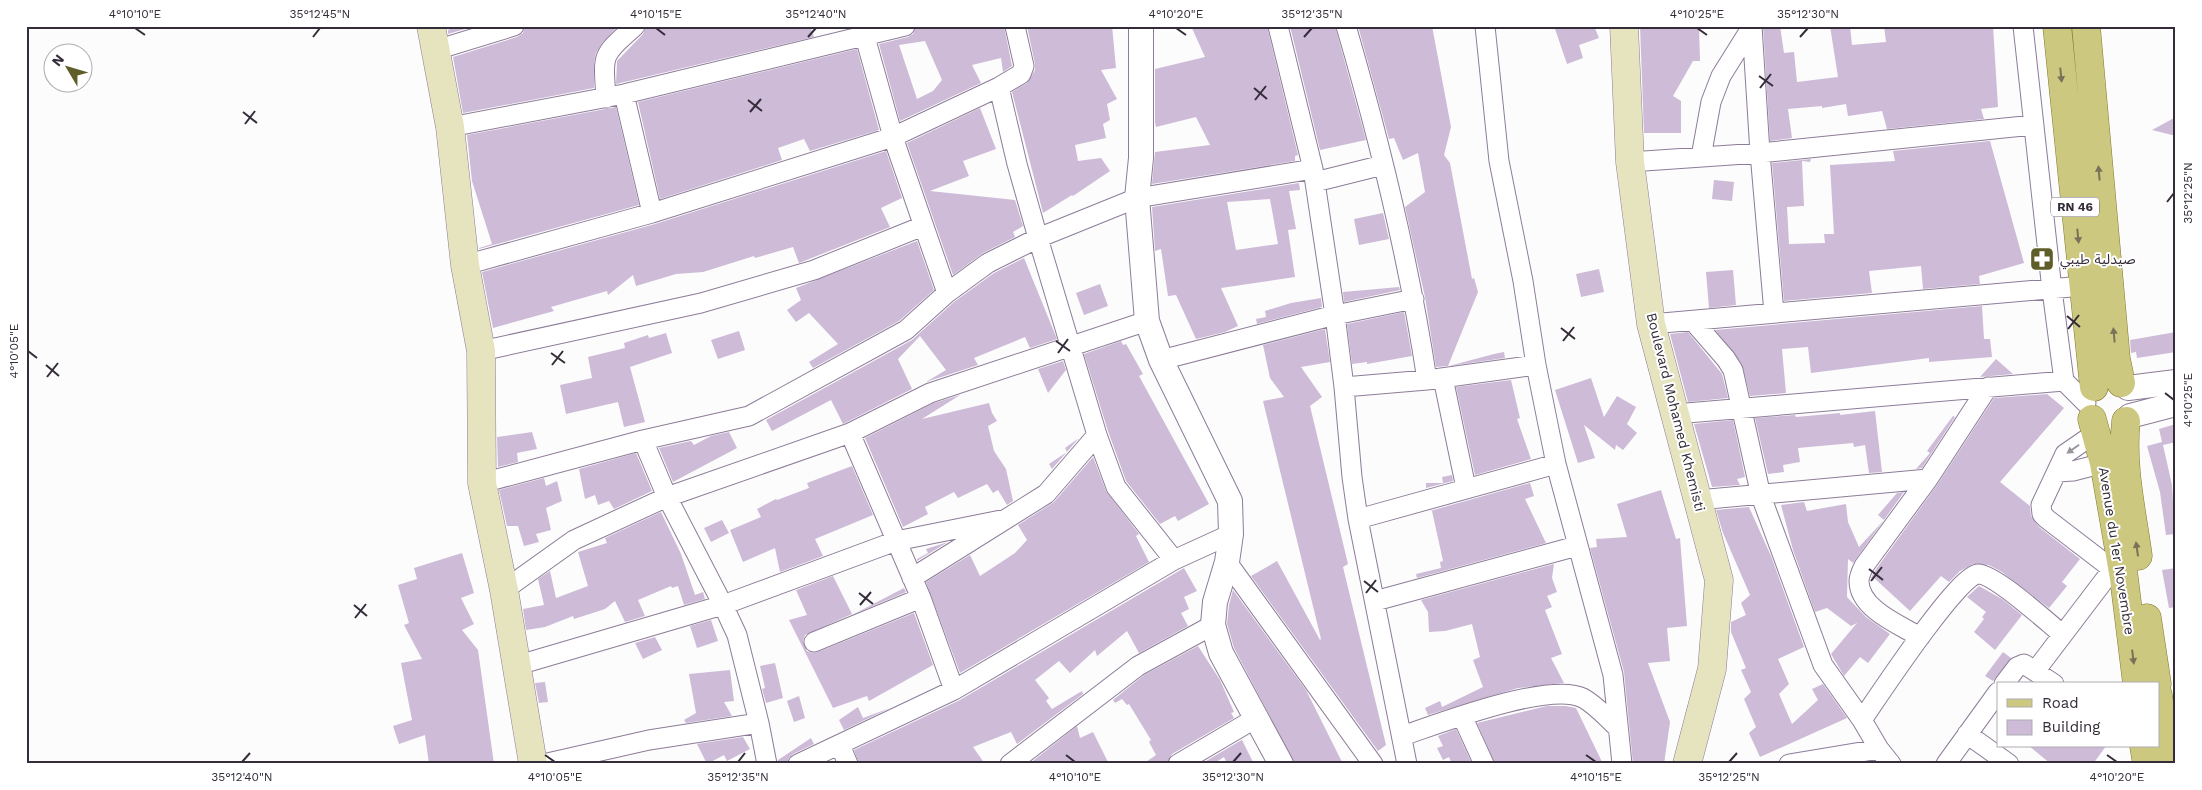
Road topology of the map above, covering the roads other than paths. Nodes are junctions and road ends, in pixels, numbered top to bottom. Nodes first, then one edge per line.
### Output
1 (514, 26) edge
2 (635, 26) edge
3 (905, 26) edge
4 (1015, 26) edge
5 (1141, 26) edge
6 (1278, 26) edge
7 (1346, 26) edge
8 (1485, 26) edge
9 (1624, 26) edge
10 (2023, 26) edge
11 (2056, 26) edge
12 (2086, 26) edge
13 (1751, 27) edge
14 (863, 31) edge
15 (434, 38) edge
16 (999, 87) junction
17 (615, 96) junction
18 (2034, 125) junction
19 (450, 127) junction
20 (893, 137) junction
21 (1760, 153) junction
22 (1701, 157) junction
23 (1630, 162) junction
24 (1383, 165) junction
25 (1314, 175) junction
26 (1137, 198) junction
27 (652, 214) junction
28 (923, 226) junction
29 (1038, 238) junction
30 (465, 265) junction
31 (2083, 286) junction
32 (2052, 290) junction
33 (947, 293) junction
34 (1414, 299) junction
35 (1774, 313) junction
36 (1335, 315) junction
37 (1147, 321) junction
38 (1692, 321) junction
39 (1652, 324) junction
40 (1072, 346) junction
41 (481, 351) junction
42 (1161, 360) junction
43 (1536, 365) junction
44 (1435, 379) junction
45 (2064, 381) junction
46 (2176, 382) edge
47 (2125, 386) junction
48 (1344, 387) junction
49 (1988, 387) junction
50 (2176, 404) edge
51 (1741, 409) junction
52 (2092, 410) junction
53 (1676, 414) junction
54 (2128, 418) junction
55 (850, 433) junction
56 (1097, 435) junction
57 (642, 440) junction
58 (1556, 464) junction
59 (2104, 464) junction
60 (2057, 472) junction
61 (1928, 479) junction
62 (482, 483) junction
63 (1466, 488) junction
64 (1761, 496) junction
65 (666, 497) junction
66 (1698, 500) junction
67 (1358, 519) junction
68 (1006, 520) junction
69 (1231, 534) junction
70 (896, 541) junction
71 (1577, 546) junction
72 (1174, 560) junction
73 (1227, 562) junction
74 (2118, 574) junction
75 (912, 578) junction
76 (504, 590) junction
77 (920, 598) junction
78 (1375, 602) junction
79 (724, 605) junction
80 (1213, 625) junction
81 (2062, 634) junction
82 (1920, 637) junction
83 (814, 642) dead end
84 (515, 666) junction
85 (2036, 670) junction
86 (2006, 682) edge
87 (2051, 682) edge
88 (2137, 682) edge
89 (2157, 682) edge
90 (954, 690) junction
91 (1997, 693) edge
92 (2160, 709) edge
93 (1462, 716) junction
94 (1256, 718) junction
95 (1862, 720) junction
96 (759, 723) junction
97 (1618, 728) junction
98 (1967, 734) junction
99 (1402, 736) junction
100 (840, 745) junction
101 (1878, 749) junction
102 (533, 764) edge
103 (543, 764) edge
104 (767, 764) edge
105 (798, 764) edge
106 (848, 764) edge
107 (1010, 764) edge
108 (1178, 764) edge
109 (1281, 764) edge
110 (1373, 764) edge
111 (1407, 764) edge
112 (1484, 764) edge
113 (1622, 764) edge
114 (1687, 764) edge
115 (1789, 764) edge
116 (1891, 764) edge
117 (1946, 764) edge
118 (2009, 764) edge
119 (2168, 764) edge

1 - 15 street
2 - 17 street
3 - 14 street
4 - 16 street
5 - 26 street
6 - 25 street
7 - 24 street
8 - 43 street
9 - 23 main road, Boulevard Mohamed Khemisti
10 - 18 street
11 -> 31 main road, Avenue du 1er Novembre / RN 46
47 -> 12 main road, RN 46
13 - 21 street
13 - 22 street
14 - 17 street
14 - 20 street
15 - 19 main road
16 - 20 street
16 - 29 street
17 - 19 street
17 - 27 street
18 - 21 street
18 - 32 street
19 - 30 main road
20 - 27 street
20 - 28 street
21 - 22 street
21 - 35 street
22 - 23 street
23 - 39 main road, Boulevard Mohamed Khemisti
24 - 25 street
24 - 34 street
25 - 26 street
25 - 36 street
26 - 29 street
26 - 37 street
27 - 30 street
28 - 33 street
28 - 41 street
29 - 33 street
29 - 40 street
30 - 41 main road
31 - 32 street
31 - 52 main road, Avenue du 1er Novembre / RN 46
32 - 35 street
32 - 45 street
33 - 57 street
34 - 36 street
34 - 44 street
35 - 38 street
36 - 42 street
36 - 48 street
37 - 40 street
37 - 42 street
38 - 39 street
38 - 51 street
39 - 53 main road, Boulevard Mohamed Khemisti
40 - 55 street
40 - 56 street
41 - 62 main road
42 - 69 street
43 - 44 street
43 - 58 street
44 - 48 street
44 - 63 street
45 - 49 street
45 - 52 street
46 - 47 street
47 - 52 main road
47 - 54 main road
48 - 67 street
49 - 51 street
49 - 61 street
50 - 54 street
51 - 53 street
51 - 64 street
52 - 54 main road
52 - 59 main road, Avenue du 1er Novembre / RN 46
52 -> 60 street
53 - 66 main road, Boulevard Mohamed Khemisti
89 -> 54 main road, Avenue du 1er Novembre
55 - 65 street
55 - 70 street
56 - 68 street
56 - 72 street
57 - 62 street
57 - 65 street
58 - 63 street
58 - 71 street
59 - 60 street
59 - 74 main road, Avenue du 1er Novembre / RN 46
60 - 74 street
61 - 64 street
61 - 82 street
62 - 76 main road
63 - 67 street
64 - 66 street
64 - 95 street
65 - 76 street
65 - 79 street
66 - 114 main road, Boulevard Mohamed Khemisti
67 - 78 street
68 - 70 street
68 - 75 street
69 - 72 street
69 - 73 street
70 - 75 street
70 - 79 street
71 - 78 street
71 - 97 street
72 - 90 street
73 - 80 street
73 - 110 street
74 - 81 street
74 -> 88 main road, Avenue du 1er Novembre / RN 46
75 - 77 street
76 - 84 main road
77 - 83 street
77 - 90 street
78 - 99 street
79 - 84 street
79 - 96 street
80 - 94 street
80 - 107 street
81 - 82 street
81 - 85 street
82 - 95 street
84 - 102 main road
85 - 86 street
85 - 87 street
90 - 100 street
91 - 98 street
92 - 119 main road
93 - 97 street
93 - 99 street
93 - 112 street
94 - 108 street
94 - 109 street
95 - 101 street
96 - 103 street
96 - 104 street
97 - 113 street
98 - 117 street
98 - 118 street
99 - 111 street
100 - 105 street
100 - 106 street
101 - 115 street
101 - 116 street

